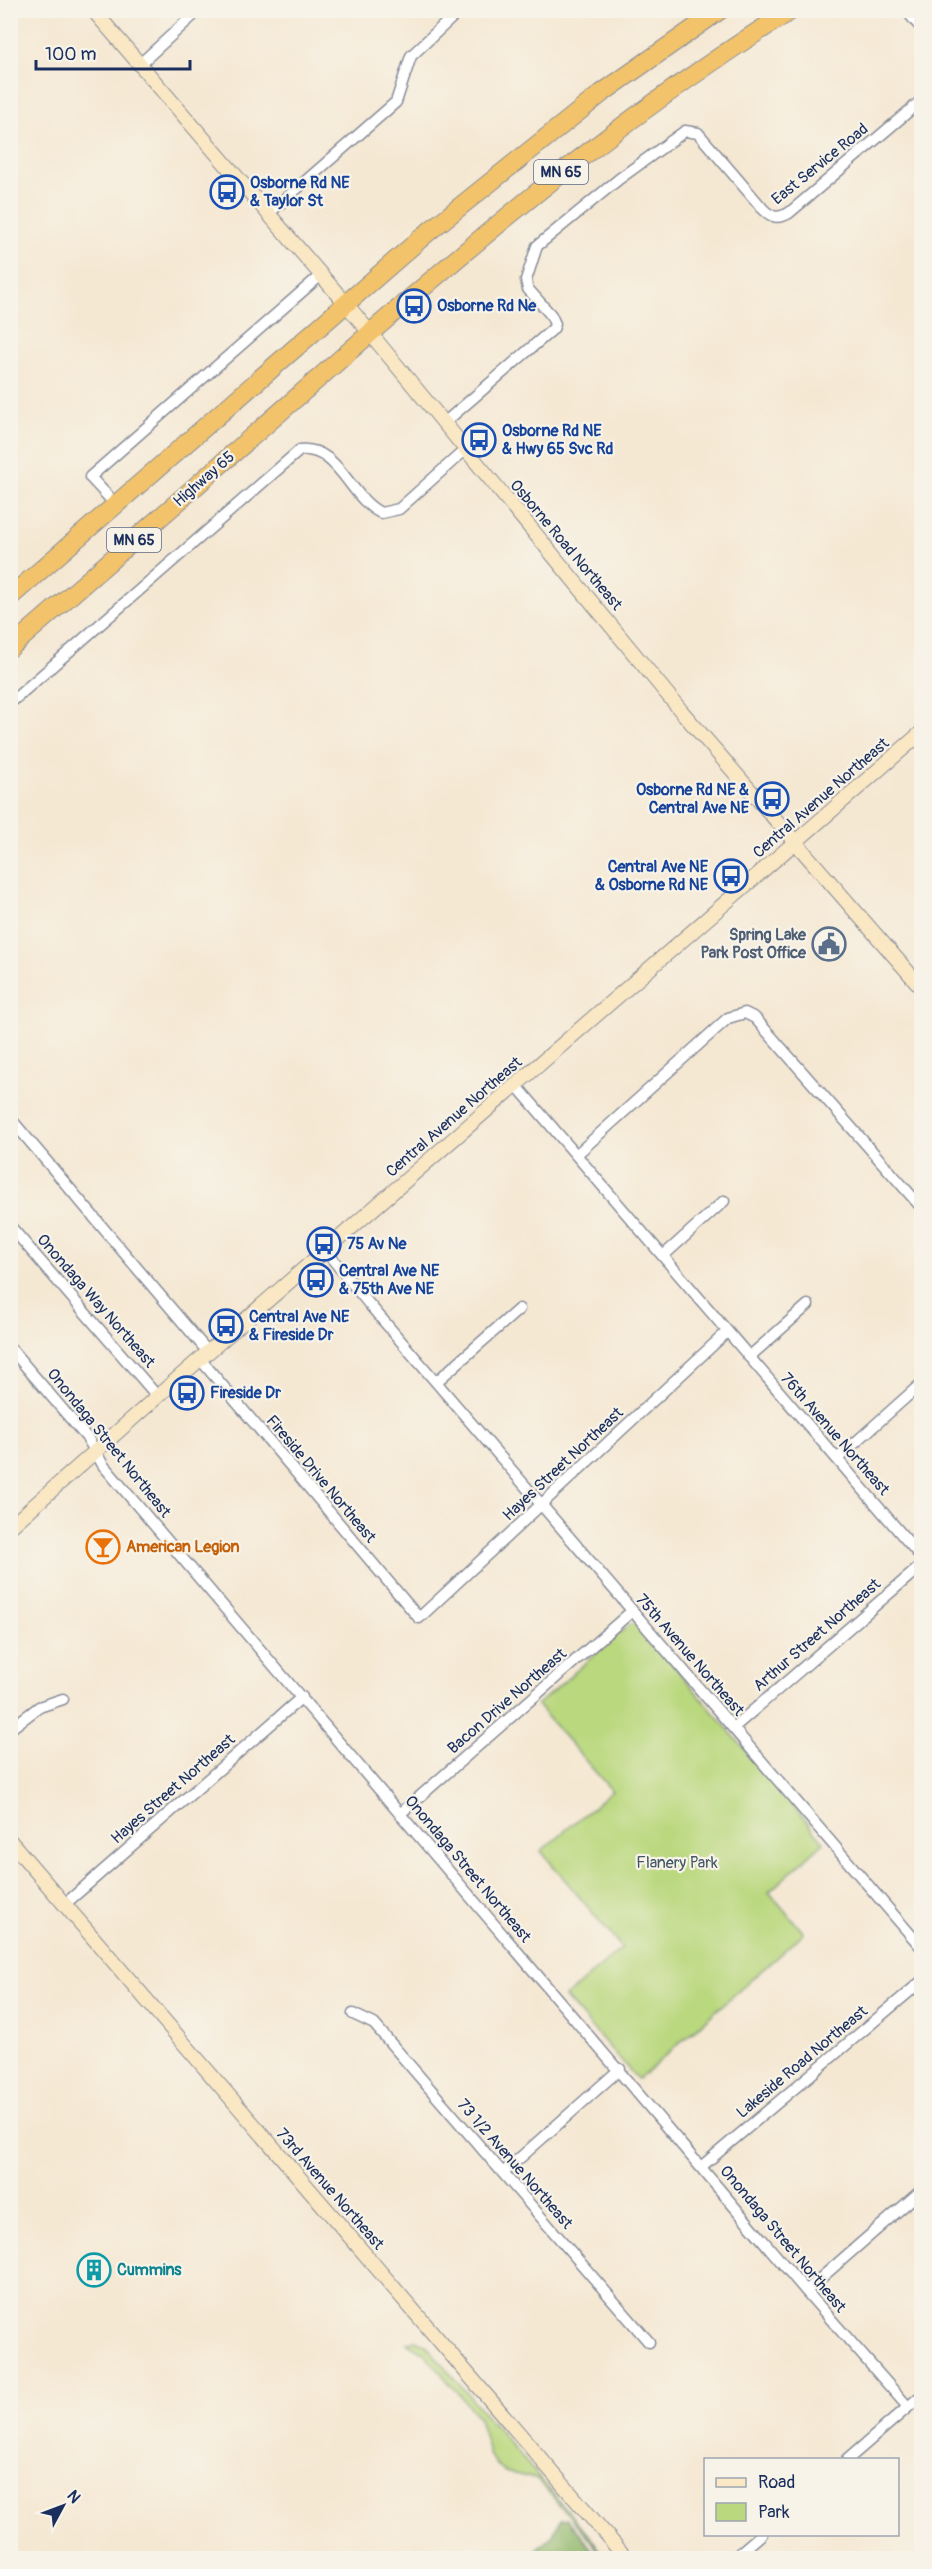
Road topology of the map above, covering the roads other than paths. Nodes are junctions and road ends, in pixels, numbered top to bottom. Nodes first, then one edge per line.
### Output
1 (93, 10) edge
2 (199, 10) edge
3 (460, 10) edge
4 (720, 10) edge
5 (792, 10) edge
6 (906, 10) edge
7 (921, 29) edge
8 (140, 64) junction
9 (921, 100) edge
10 (268, 214) junction
11 (321, 275) junction
12 (347, 305) junction
13 (369, 332) junction
14 (444, 423) junction
15 (466, 449) junction
16 (116, 505) junction
17 (10, 597) edge
18 (10, 648) edge
19 (10, 703) edge
20 (921, 732) edge
21 (795, 842) junction
22 (921, 988) edge
23 (516, 1085) junction
24 (10, 1118) edge
25 (576, 1155) junction
26 (724, 1202) dead end
27 (921, 1208) edge
28 (10, 1226) edge
29 (326, 1251) junction
30 (663, 1256) junction
31 (808, 1305) dead end
32 (519, 1309) dead end
33 (728, 1332) junction
34 (10, 1348) edge
35 (204, 1356) junction
36 (749, 1357) junction
37 (436, 1382) junction
38 (921, 1383) edge
39 (158, 1397) junction
40 (96, 1452) junction
41 (837, 1460) junction
42 (541, 1505) junction
43 (10, 1527) edge
44 (921, 1558) edge
45 (921, 1565) edge
46 (632, 1611) junction
47 (419, 1618) joint
48 (302, 1697) junction
49 (63, 1699) dead end
50 (733, 1728) junction
51 (10, 1729) edge
52 (401, 1813) junction
53 (10, 1841) edge
54 (65, 1904) junction
55 (921, 1948) edge
56 (921, 1981) edge
57 (353, 2014) dead end
58 (620, 2069) junction
59 (702, 2166) junction
60 (503, 2173) junction
61 (921, 2190) edge
62 (806, 2291) junction
63 (649, 2342) dead end
64 (921, 2395) edge
65 (908, 2406) junction
66 (850, 2458) edge
67 (761, 2536) edge
68 (626, 2559) edge
69 (735, 2559) edge

1 - 8 street, Osborne Road Northeast
2 - 8 street
3 - 10 street
4 - 12 highway, MN 65
5 - 13 highway, MN 65
6 - 7 street
8 - 10 street, Osborne Road Northeast
9 - 14 street, East Service Road
10 - 11 street, Osborne Road Northeast
11 - 12 street, Osborne Road Northeast
11 - 16 street
12 - 13 street, Osborne Road Northeast
12 - 16 highway, MN 65
13 - 14 street, Osborne Road Northeast
13 - 18 highway, Highway 65 / MN 65
14 - 15 street, Osborne Road Northeast
15 - 19 street
15 - 21 street, Osborne Road Northeast
16 - 17 highway, MN 65
20 - 21 street, Central Avenue Northeast
21 - 22 street, Osborne Road Northeast
21 - 23 street, Central Avenue Northeast
23 - 25 street, 76th Avenue Northeast
23 - 29 street, Central Avenue Northeast
24 - 35 street, Fireside Drive Northeast
25 - 27 street
25 - 30 street, 76th Avenue Northeast
26 - 30 street
28 - 39 street, Onondaga Way Northeast
29 - 35 street, Central Avenue Northeast
29 - 37 street, 75th Avenue Northeast
30 - 33 street, 76th Avenue Northeast
31 - 36 street
32 - 37 street
33 - 36 street, 76th Avenue Northeast
33 - 42 street, Hayes Street Northeast
34 - 40 street, Onondaga Street Northeast
35 - 39 street, Central Avenue Northeast
35 - 47 street, Fireside Drive Northeast
36 - 41 street, 76th Avenue Northeast
37 - 42 street, 75th Avenue Northeast
38 - 41 street
39 - 40 street, Central Avenue Northeast
40 - 43 street, Central Avenue Northeast
40 - 48 street, Onondaga Street Northeast
41 - 44 street, 76th Avenue Northeast
42 - 46 street, 75th Avenue Northeast
42 - 47 street, Hayes Street Northeast
45 - 50 street, Arthur Street Northeast
46 - 50 street, 75th Avenue Northeast
46 - 52 street, Bacon Drive Northeast
48 - 52 street, Onondaga Street Northeast
48 - 54 street, Hayes Street Northeast
49 - 51 street
50 - 55 street, 75th Avenue Northeast
52 - 58 street, Onondaga Street Northeast
53 - 54 street, 73rd Avenue Northeast
54 - 68 street, 73rd Avenue Northeast
56 - 59 street, Lakeside Road Northeast
57 - 60 street, 73 1/2 Avenue Northeast
58 - 59 street, Onondaga Street Northeast
58 - 60 street
59 - 62 street, Onondaga Street Northeast
60 - 63 street, 73 1/2 Avenue Northeast
61 - 62 street
62 - 65 street, Onondaga Street Northeast
64 - 65 street
65 - 66 street
67 - 69 street

